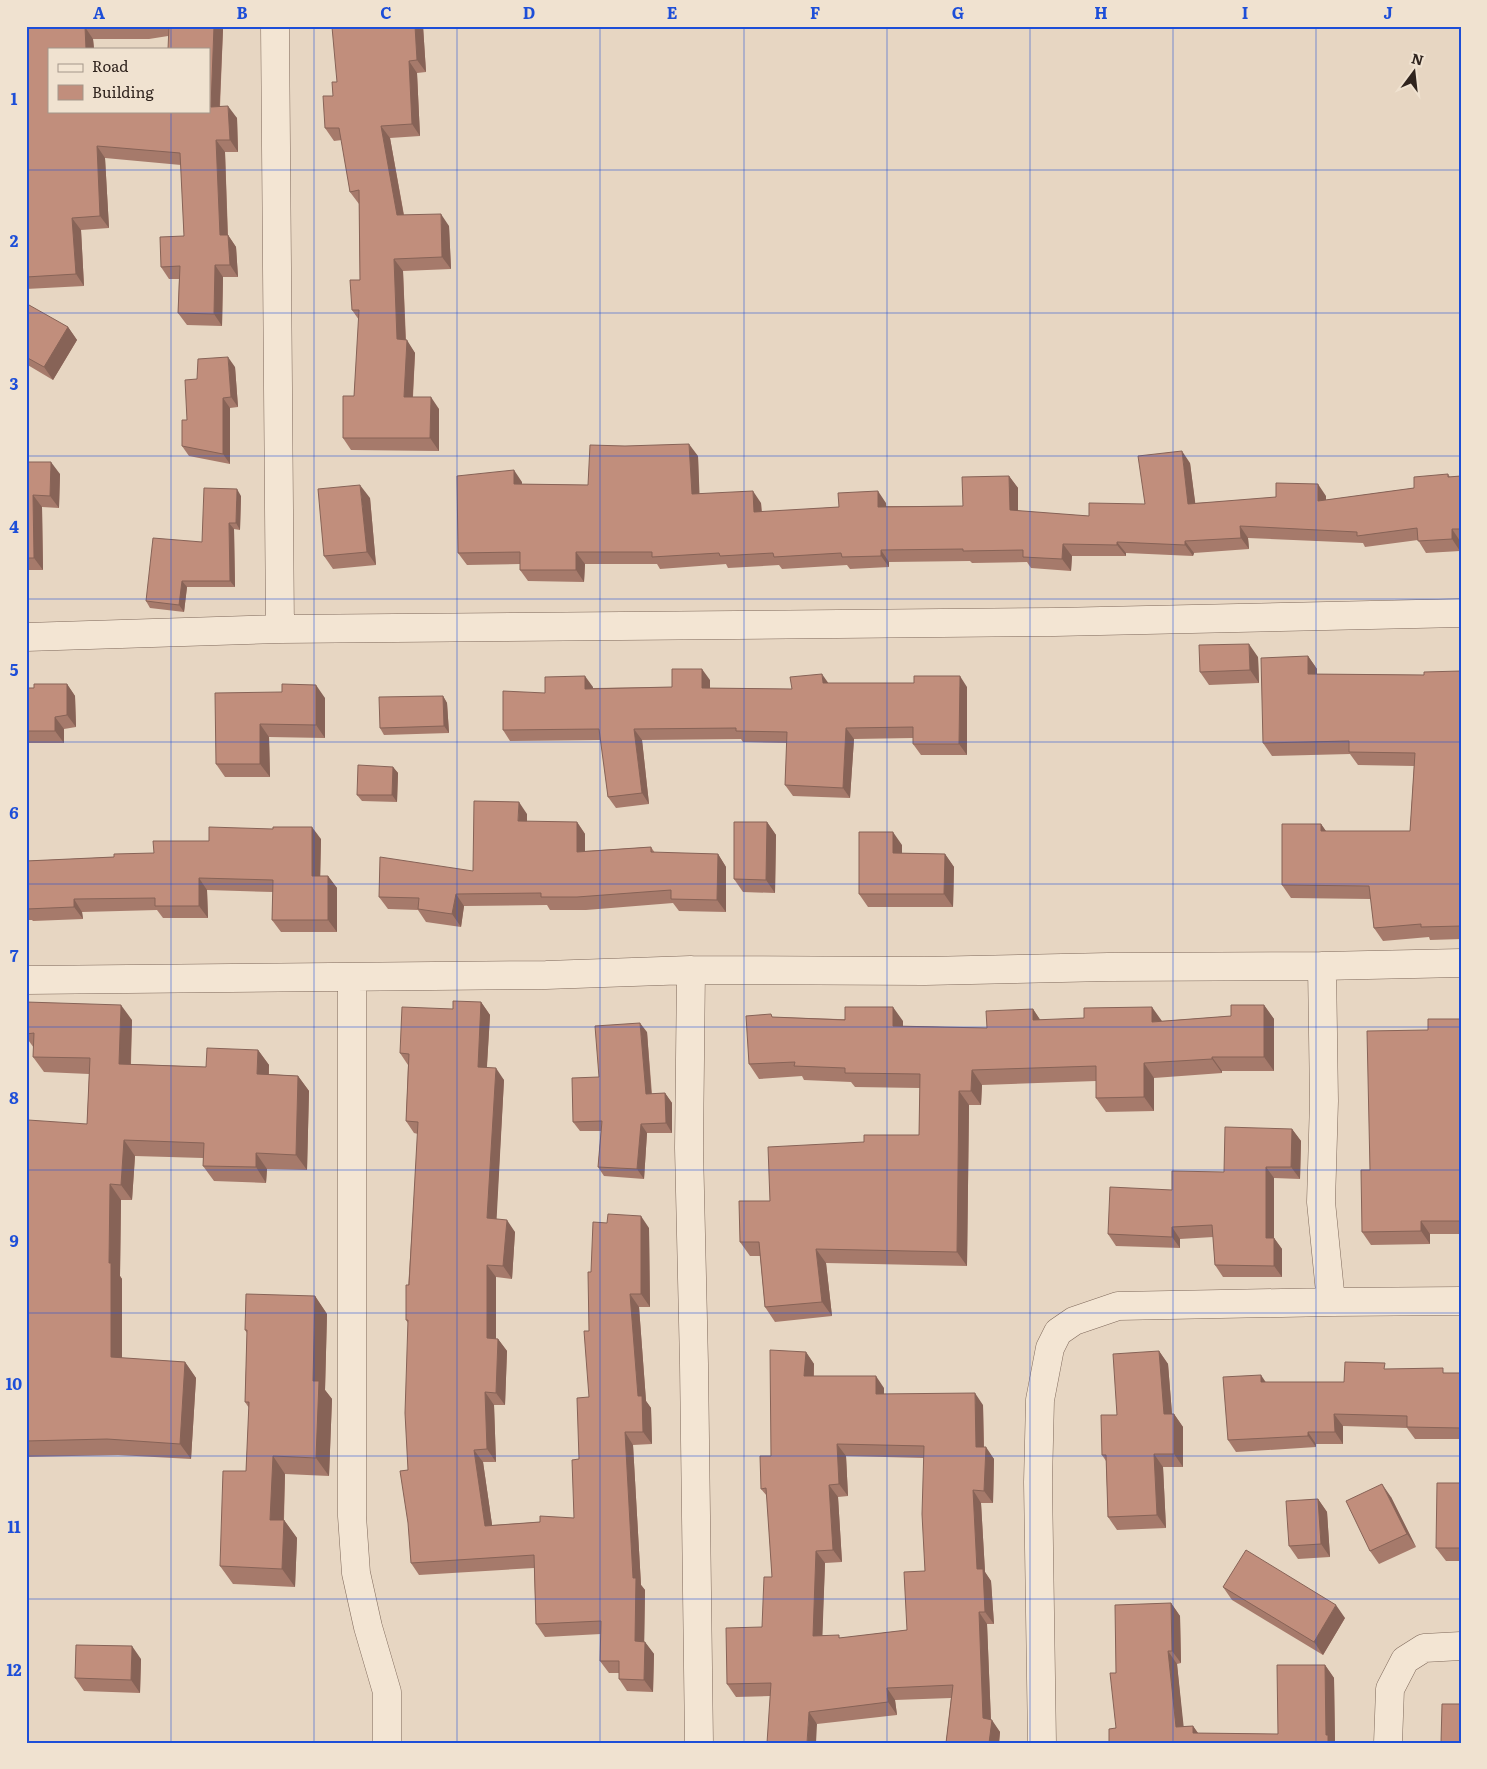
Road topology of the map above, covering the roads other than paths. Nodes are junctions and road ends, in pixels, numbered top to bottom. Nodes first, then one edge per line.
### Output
1 (275, 26) edge
2 (1461, 613) edge
3 (280, 629) junction
4 (26, 637) edge
5 (1461, 963) edge
6 (1322, 966) junction
7 (691, 970) junction
8 (352, 977) junction
9 (26, 980) edge
10 (1461, 1301) edge
11 (1330, 1302) junction
12 (1461, 1646) edge
13 (387, 1743) edge
14 (699, 1743) edge
15 (1042, 1743) edge
16 (1388, 1743) edge

1 - 3 street
2 - 3 street
3 - 4 street
5 - 6 street
6 - 7 street
6 - 11 street
7 - 8 street
7 - 14 street
8 - 9 street
8 - 13 street
10 - 11 street
11 - 15 street
12 - 16 street

